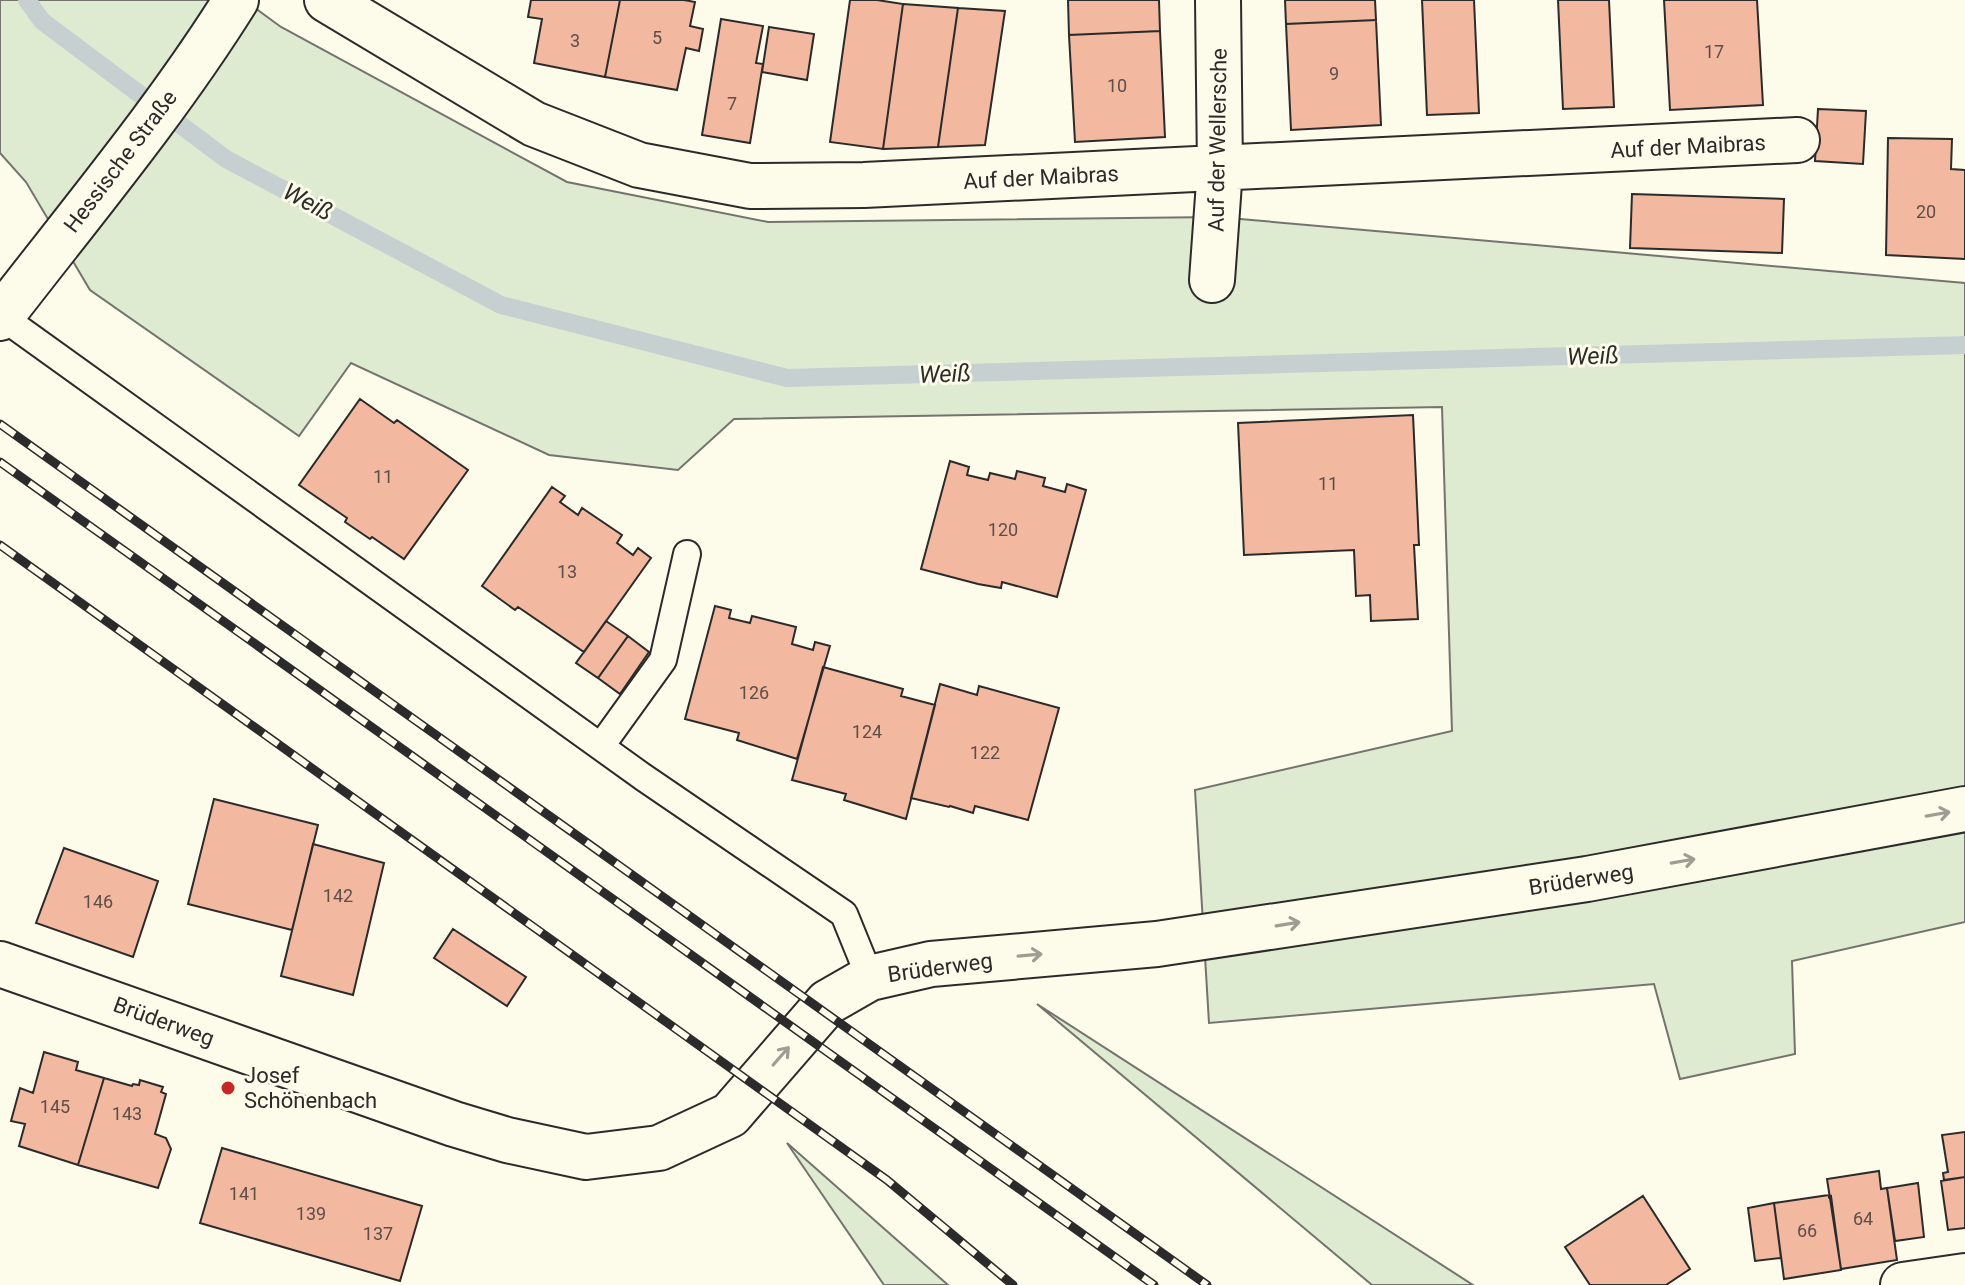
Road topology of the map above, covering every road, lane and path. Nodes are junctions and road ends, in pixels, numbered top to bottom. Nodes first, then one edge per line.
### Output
1 (236, 0) edge
2 (327, 0) edge
3 (1218, 0) edge
4 (1797, 140) dead end
5 (1220, 169) junction
6 (1212, 280) dead end
7 (1, 317) edge
8 (687, 554) dead end
9 (601, 746) junction
10 (1965, 809) edge
11 (0, 964) edge
12 (870, 978) junction
13 (1965, 1276) edge
14 (1903, 1285) edge

1 - 7 street, Hessische Straße
2 - 5 street, Auf der Maibras
3 - 5 street, Auf der Wellersche
4 - 5 street, Auf der Maibras
5 - 6 street, Auf der Wellersche
7 - 9 lane
8 - 9 lane
9 - 12 lane
12 -> 10 street, Brüderweg
11 -> 12 street, Brüderweg
13 - 14 street

